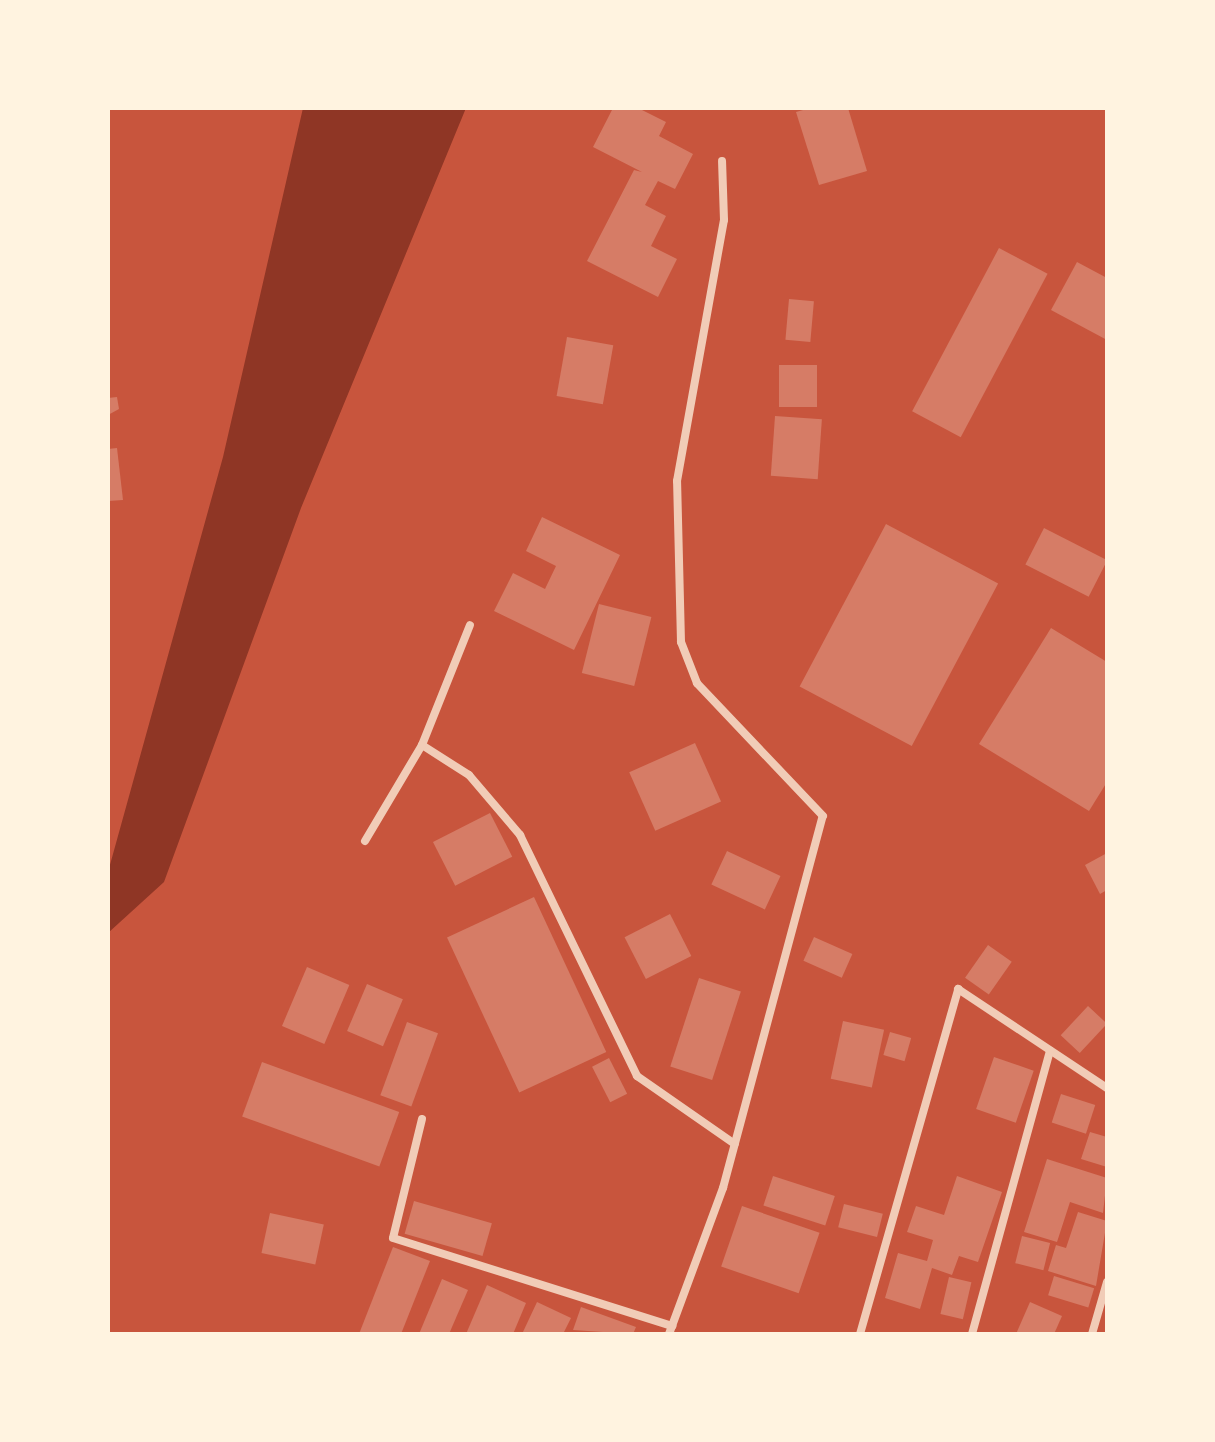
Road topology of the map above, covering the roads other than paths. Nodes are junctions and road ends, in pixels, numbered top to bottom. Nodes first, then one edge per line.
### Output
1 (722, 161) dead end
2 (470, 625) dead end
3 (422, 745) junction
4 (365, 841) dead end
5 (1050, 1051) junction
6 (1107, 1088) edge
7 (422, 1119) dead end
8 (735, 1144) junction
9 (1107, 1282) edge
10 (670, 1330) edge
11 (860, 1334) edge
12 (972, 1334) edge
13 (1092, 1334) edge

1 - 8 street
2 - 3 street
3 - 4 street
3 - 8 street
5 - 6 street
5 - 11 street
5 - 12 street
7 - 10 street
8 - 10 street
9 - 13 street

